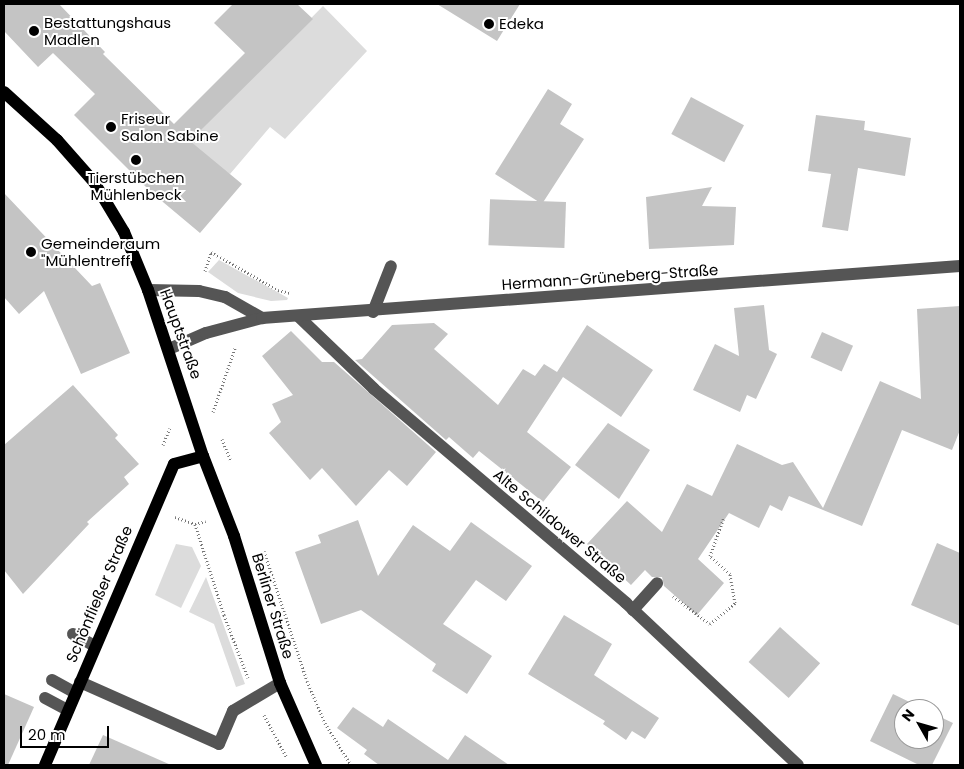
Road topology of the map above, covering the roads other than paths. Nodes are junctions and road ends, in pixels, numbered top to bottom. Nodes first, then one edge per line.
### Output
1 (4, 92) edge
2 (391, 266) dead end
3 (960, 266) edge
4 (148, 290) junction
5 (373, 312) junction
6 (298, 316) junction
7 (262, 318) junction
8 (169, 349) junction
9 (203, 456) junction
10 (657, 583) road end
11 (633, 610) junction
12 (73, 634) dead end
13 (95, 646) junction
14 (52, 680) dead end
15 (280, 683) junction
16 (78, 688) junction
17 (44, 698) dead end
18 (68, 710) junction
19 (45, 765) edge
20 (316, 765) edge
21 (798, 765) edge

1 - 4 main road, Hauptstraße
2 - 5 street
3 - 5 street, Hermann-Grüneberg-Straße
4 - 7 street
4 - 8 main road, Hauptstraße
5 - 6 street, Hermann-Grüneberg-Straße
6 - 7 street, Hermann-Grüneberg-Straße
6 - 11 street, Alte Schildower Straße
7 - 8 street, Hermann-Grüneberg-Straße
8 - 9 main road, Hauptstraße
9 - 13 main road, Schönfließer Straße
9 - 15 main road, Berliner Straße
10 - 11 street
11 - 21 street, Alte Schildower Straße
12 - 13 street
13 - 16 main road, Schönfließer Straße
14 - 16 street
15 - 16 street
15 - 20 main road, Berliner Straße
16 - 18 main road, Schönfließer Straße
17 - 18 street
18 - 19 main road, Schönfließer Straße

